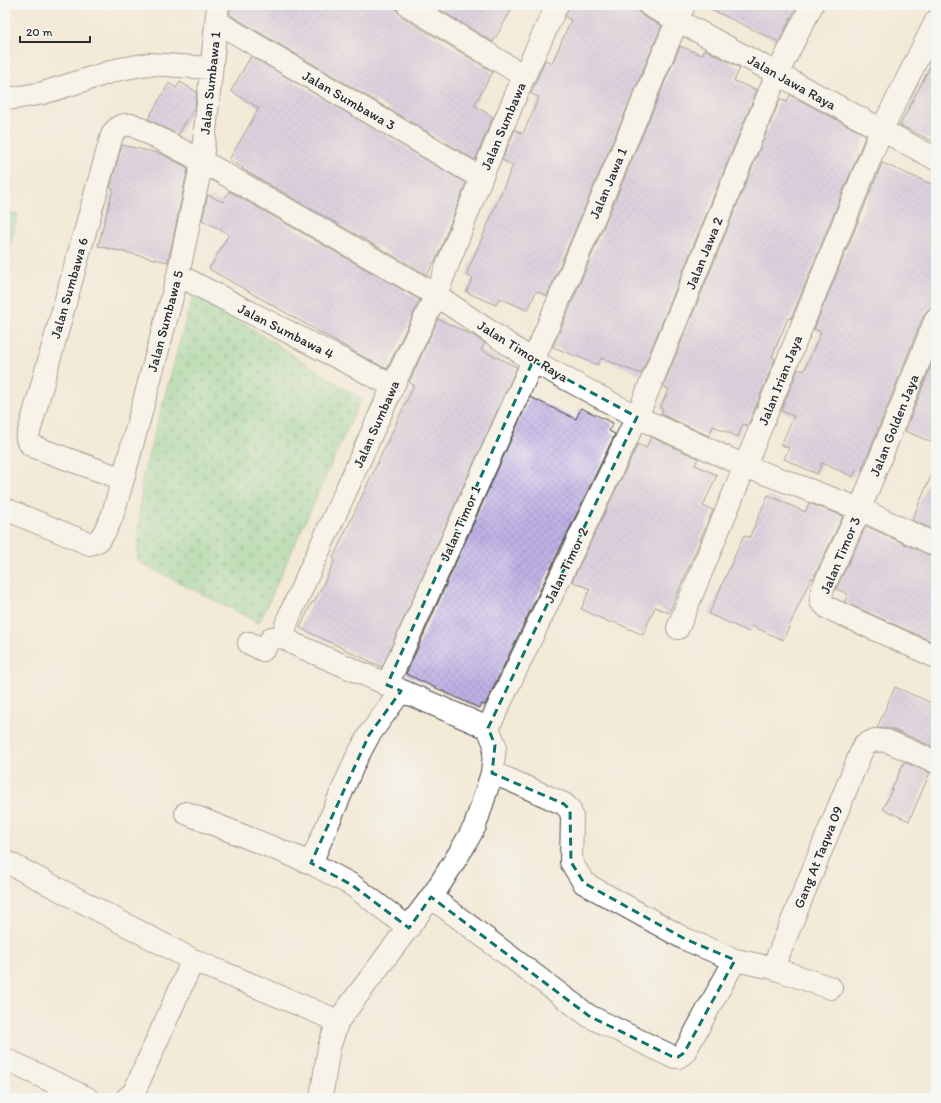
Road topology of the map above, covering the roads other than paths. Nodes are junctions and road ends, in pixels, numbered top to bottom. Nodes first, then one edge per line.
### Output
1 (408, 5) edge
2 (557, 5) edge
3 (648, 5) edge
4 (812, 5) edge
5 (680, 12) edge
6 (217, 14) edge
7 (936, 21) edge
8 (211, 68) junction
9 (524, 76) junction
10 (775, 82) junction
11 (5, 98) edge
12 (881, 131) junction
13 (936, 159) edge
14 (202, 162) junction
15 (481, 178) junction
16 (178, 275) junction
17 (436, 295) junction
18 (936, 318) edge
19 (533, 361) junction
20 (393, 386) junction
21 (637, 418) junction
22 (745, 466) junction
23 (123, 479) junction
24 (5, 509) edge
25 (860, 509) junction
26 (936, 544) edge
27 (678, 628) dead end
28 (284, 637) junction
29 (248, 643) dead end
30 (936, 657) edge
31 (394, 688) junction
32 (492, 720) junction
33 (936, 762) edge
34 (492, 774) junction
35 (186, 813) dead end
36 (5, 861) edge
37 (311, 863) junction
38 (431, 897) junction
39 (409, 928) junction
40 (193, 960) junction
41 (736, 960) junction
42 (773, 968) junction
43 (831, 988) dead end
44 (338, 1021) junction
45 (5, 1059) edge
46 (322, 1097) edge
47 (87, 1098) edge
48 (127, 1098) edge

1 - 9 street
2 - 9 street, Jalan Sumbawa
3 - 5 street, Jalan Jawa Raya
4 - 10 street, Jalan Jawa 2
5 - 10 street, Jalan Jawa Raya
5 - 19 street, Jalan Jawa 1
6 - 8 street, Jalan Sumbawa 1
6 - 15 street, Jalan Sumbawa 3
7 - 12 street, Jalan Irian Jaya
8 - 11 street
8 - 14 street, Jalan Sumbawa 1
9 - 15 street, Jalan Sumbawa
10 - 12 street, Jalan Jawa Raya
10 - 21 street, Jalan Jawa 2
12 - 13 street, Jalan Jawa Raya
12 - 22 street, Jalan Irian Jaya
14 - 16 street, Jalan Sumbawa 5
14 - 17 street, Jalan Timor Raya
14 - 23 street, Jalan Sumbawa 6
15 - 17 street, Jalan Sumbawa
16 - 20 street, Jalan Sumbawa 4
16 - 23 street, Jalan Sumbawa 5
17 - 19 street, Jalan Timor Raya
17 - 20 street, Jalan Sumbawa
18 - 25 street, Jalan Golden Jaya
19 - 21 street, Jalan Timor Raya
19 - 31 street, Jalan Timor 1
20 - 28 street, Jalan Sumbawa
21 - 22 street, Jalan Timor Raya
21 - 32 street, Jalan Timor 2
22 - 25 street, Jalan Timor Raya
22 - 27 street, Jalan Irian Jaya
23 - 24 street, Jalan Sumbawa 5
25 - 26 street, Jalan Timor Raya
25 - 30 street, Jalan Timor 3
28 - 29 street
28 - 31 street
31 - 32 street
31 - 37 street, Jalan Timor 1
32 - 34 street
33 - 42 street, Gang At Taqwa 09
34 - 38 street
34 - 41 street
35 - 37 street
36 - 40 street
37 - 39 street
38 - 39 street
38 - 41 street
39 - 44 street
40 - 44 street
40 - 48 street
41 - 42 street
42 - 43 street
44 - 46 street
45 - 47 street

